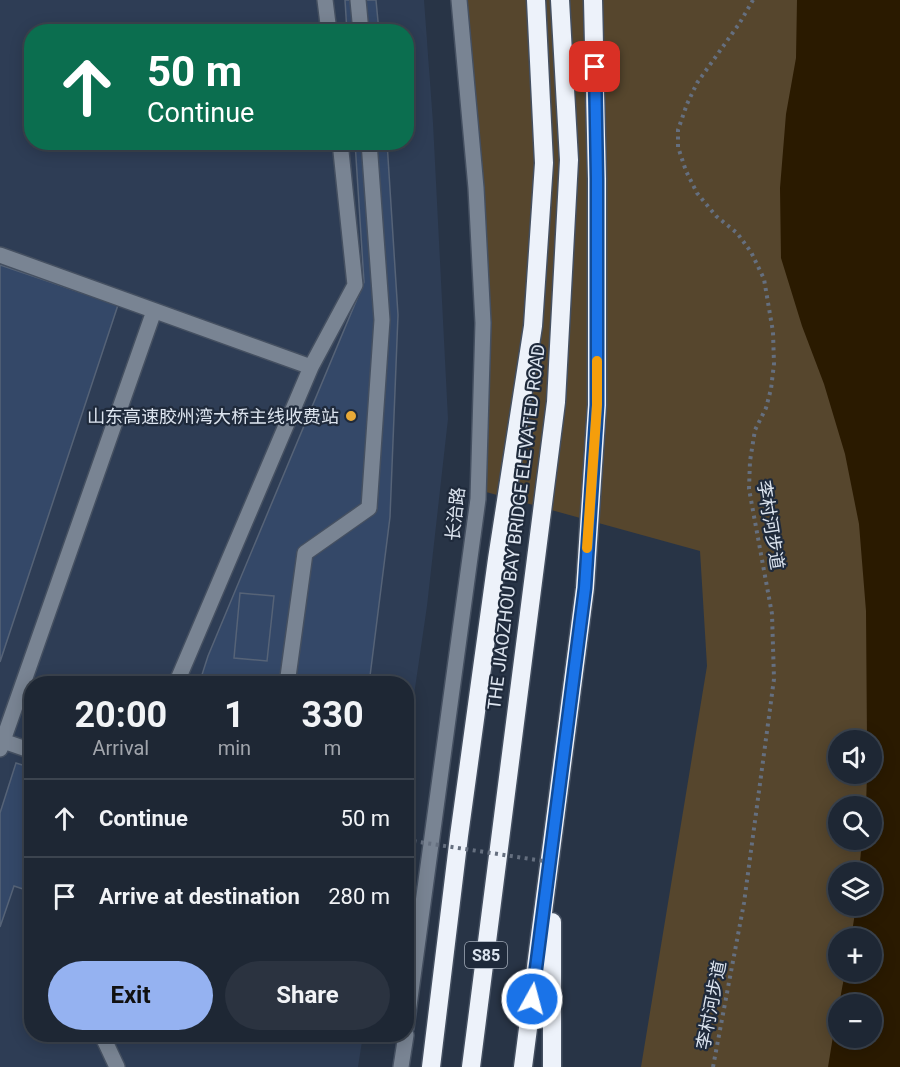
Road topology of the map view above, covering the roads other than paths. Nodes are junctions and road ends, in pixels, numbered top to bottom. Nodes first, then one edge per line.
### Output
1 (325, 0) edge
2 (358, 0) edge
3 (459, 0) edge
4 (536, 0) edge
5 (560, 0) edge
6 (593, 0) edge
7 (327, 24) edge
8 (360, 24) edge
9 (341, 150) edge
10 (370, 150) edge
11 (0, 255) edge
12 (154, 311) junction
13 (311, 367) junction
14 (25, 676) edge
15 (179, 676) edge
16 (288, 676) edge
17 (24, 680) edge
18 (1, 745) edge
19 (24, 749) edge
20 (551, 855) junction
21 (414, 969) edge
22 (105, 1042) edge
23 (405, 1042) edge
24 (117, 1067) edge
25 (401, 1067) edge
26 (431, 1067) edge
27 (471, 1067) edge
28 (523, 1067) edge
29 (552, 1067) edge

1 - 7 street
2 - 8 street
3 - 21 street, 长治路
4 - 26 highway
5 - 27 highway, THE JIAOZHOU BAY BRIDGE ELEVATED ROAD / S85
6 - 20 highway
9 - 13 street
10 - 16 street
11 - 12 street
12 - 13 street
12 - 14 street
13 - 15 street
17 - 18 street
18 - 19 street
20 - 28 highway
20 - 29 highway
22 - 24 street
23 - 25 street

